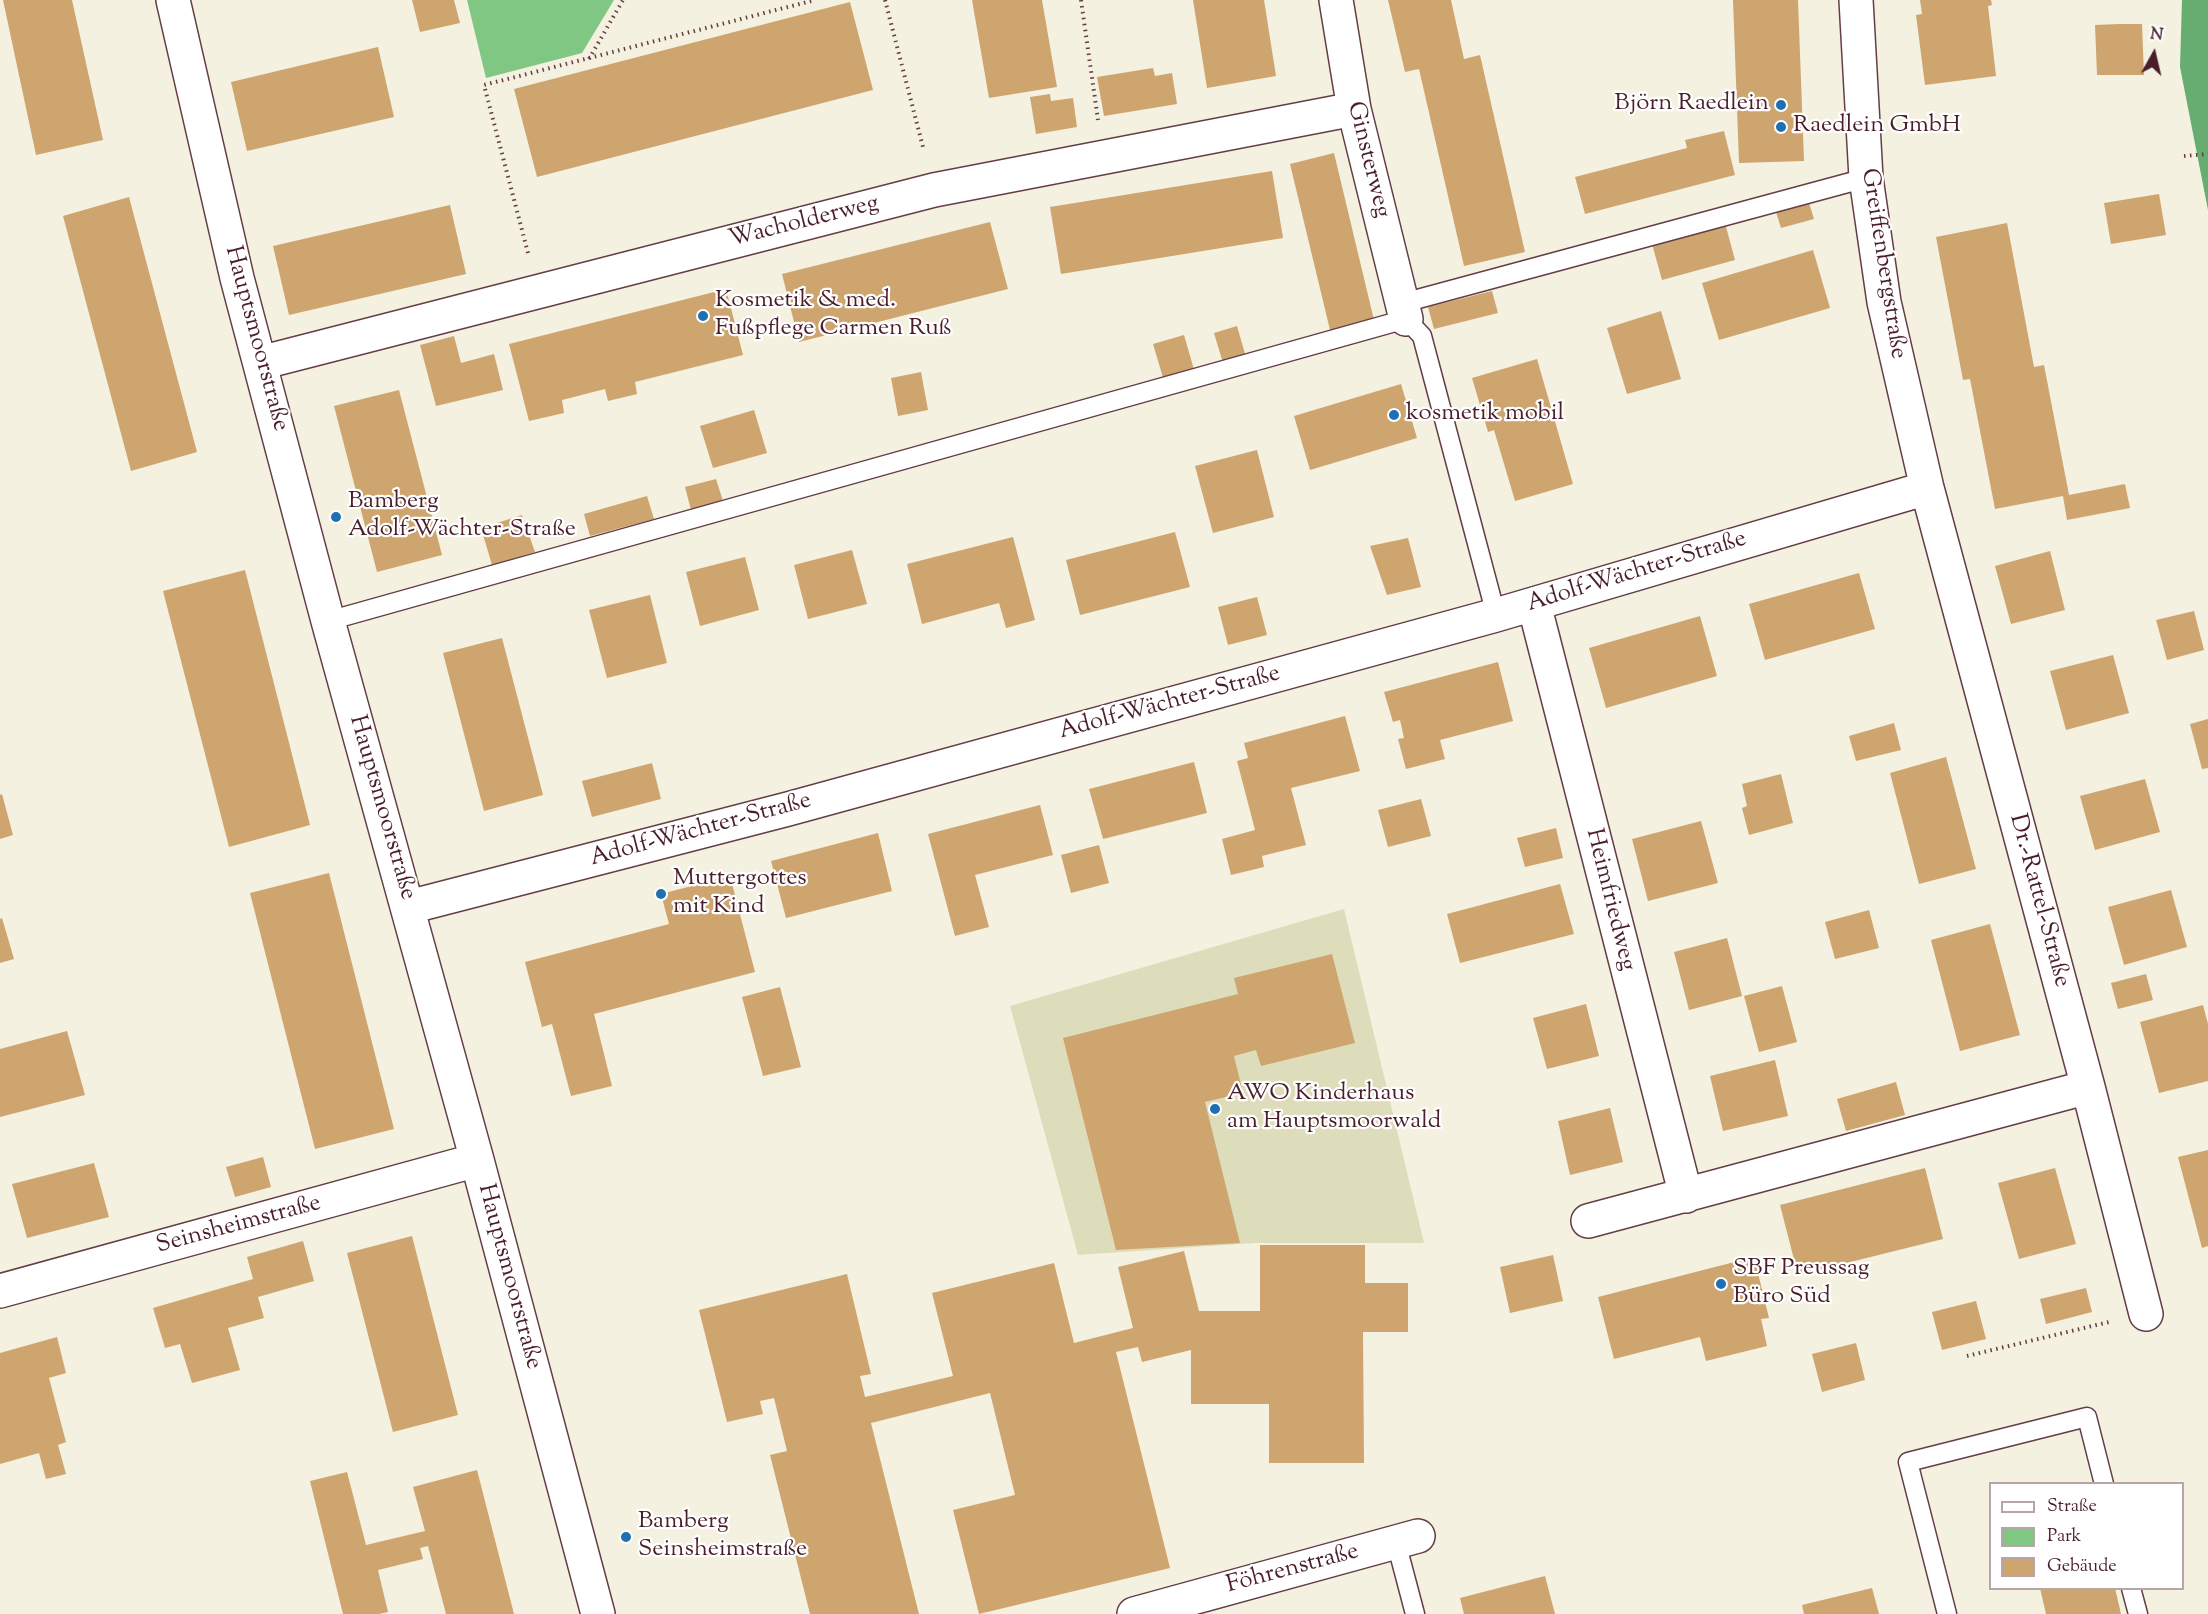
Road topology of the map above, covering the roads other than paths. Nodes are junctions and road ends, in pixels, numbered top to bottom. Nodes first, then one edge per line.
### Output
1 (173, 0) edge
2 (1336, 0) edge
3 (1856, 0) edge
4 (1354, 109) junction
5 (1866, 178) junction
6 (1404, 311) junction
7 (260, 363) junction
8 (1927, 488) junction
9 (1534, 604) junction
10 (1497, 615) junction
11 (328, 621) junction
12 (408, 907) junction
13 (2088, 1087) junction
14 (477, 1160) junction
15 (1686, 1196) junction
16 (1588, 1221) dead end
17 (0, 1292) edge
18 (2146, 1314) road end
19 (2103, 1482) edge
20 (1407, 1539) joint
21 (2132, 1590) edge
22 (598, 1614) edge
23 (1134, 1614) edge
24 (1415, 1614) edge
25 (1947, 1614) edge
26 (2138, 1614) edge

1 - 7 street, Hauptsmoorstraße
2 - 4 street, Ginsterweg
3 - 5 street, Greiffenbergstraße
4 - 6 street, Ginsterweg
4 - 7 street, Wacholderweg
5 - 6 lane
5 - 8 street, Greiffenbergstraße
6 - 10 lane
6 - 11 lane
7 - 11 street, Hauptsmoorstraße
8 - 9 street, Adolf-Wächter-Straße
8 - 13 street, Dr.-Rattel-Straße
9 - 10 street, Adolf-Wächter-Straße
9 - 15 street, Heimfriedweg
10 - 12 street, Adolf-Wächter-Straße
11 - 12 street, Hauptsmoorstraße
12 - 14 street, Hauptsmoorstraße
13 - 15 street
13 - 18 street, Dr.-Rattel-Straße
14 - 17 street, Seinsheimstraße
14 - 22 street, Hauptsmoorstraße
15 - 16 street
19 - 25 lane
20 - 23 street, Föhrenstraße
20 - 24 lane
21 - 26 lane

